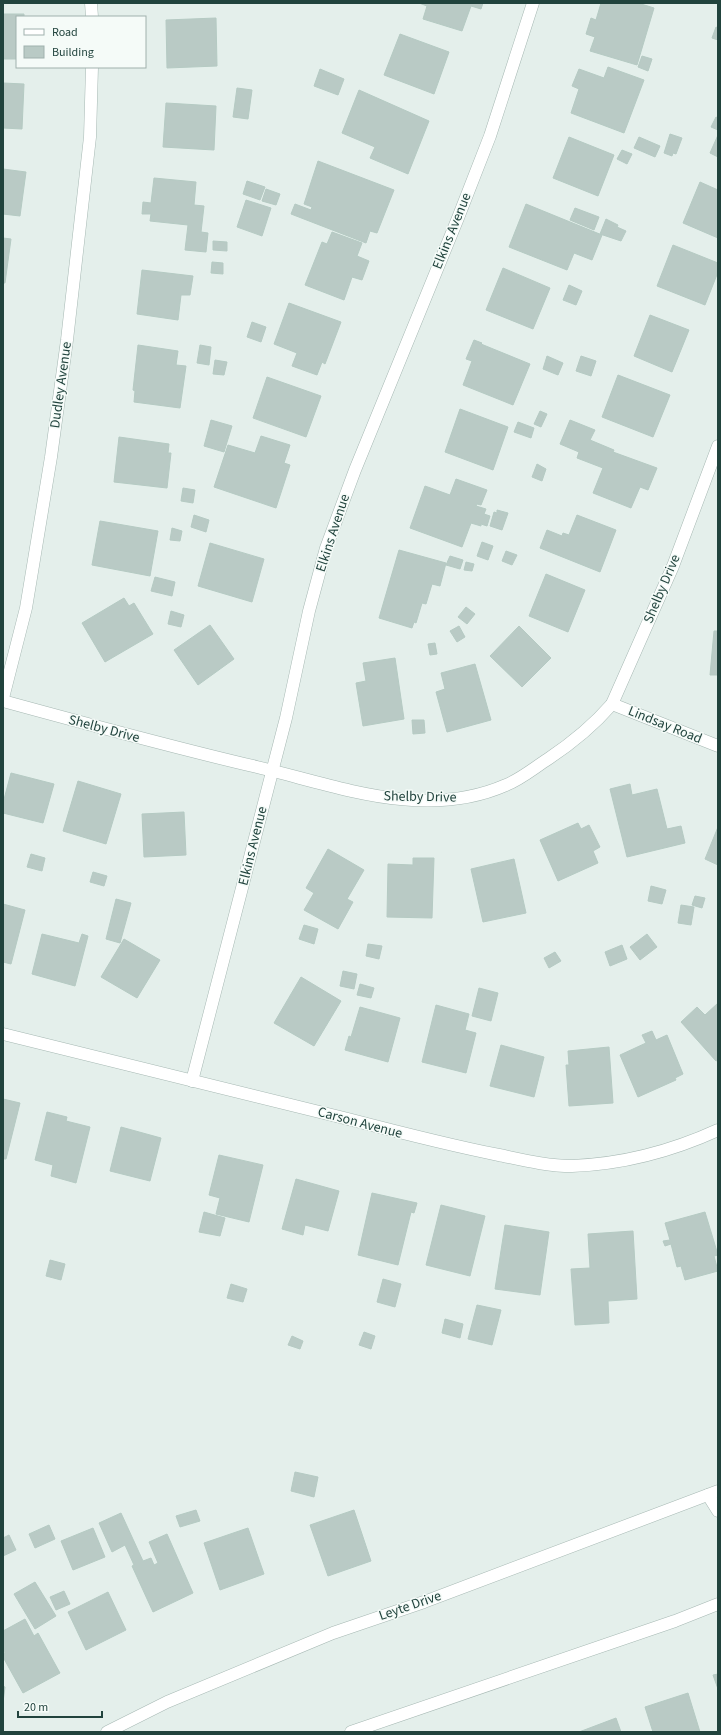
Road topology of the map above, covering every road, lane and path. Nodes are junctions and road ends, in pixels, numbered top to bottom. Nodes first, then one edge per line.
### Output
1 (91, 3) edge
2 (533, 3) edge
3 (92, 16) edge
4 (92, 68) edge
5 (718, 446) edge
6 (3, 700) edge
7 (612, 704) junction
8 (718, 746) edge
9 (272, 770) junction
10 (3, 1034) edge
11 (192, 1081) junction
12 (718, 1130) edge
13 (713, 1493) edge
14 (718, 1511) edge
15 (718, 1604) edge
16 (107, 1732) edge
17 (351, 1732) edge

1 - 3 street
2 - 9 street, Elkins Avenue
4 - 6 street, Dudley Avenue
5 - 7 street, Shelby Drive
6 - 9 street, Shelby Drive
7 - 8 street, Lindsay Road
7 - 9 street, Shelby Drive
9 - 11 street, Elkins Avenue
10 - 11 street, Carson Avenue
11 - 12 street, Carson Avenue
13 - 14 street
13 - 16 street, Leyte Drive
15 - 17 street

